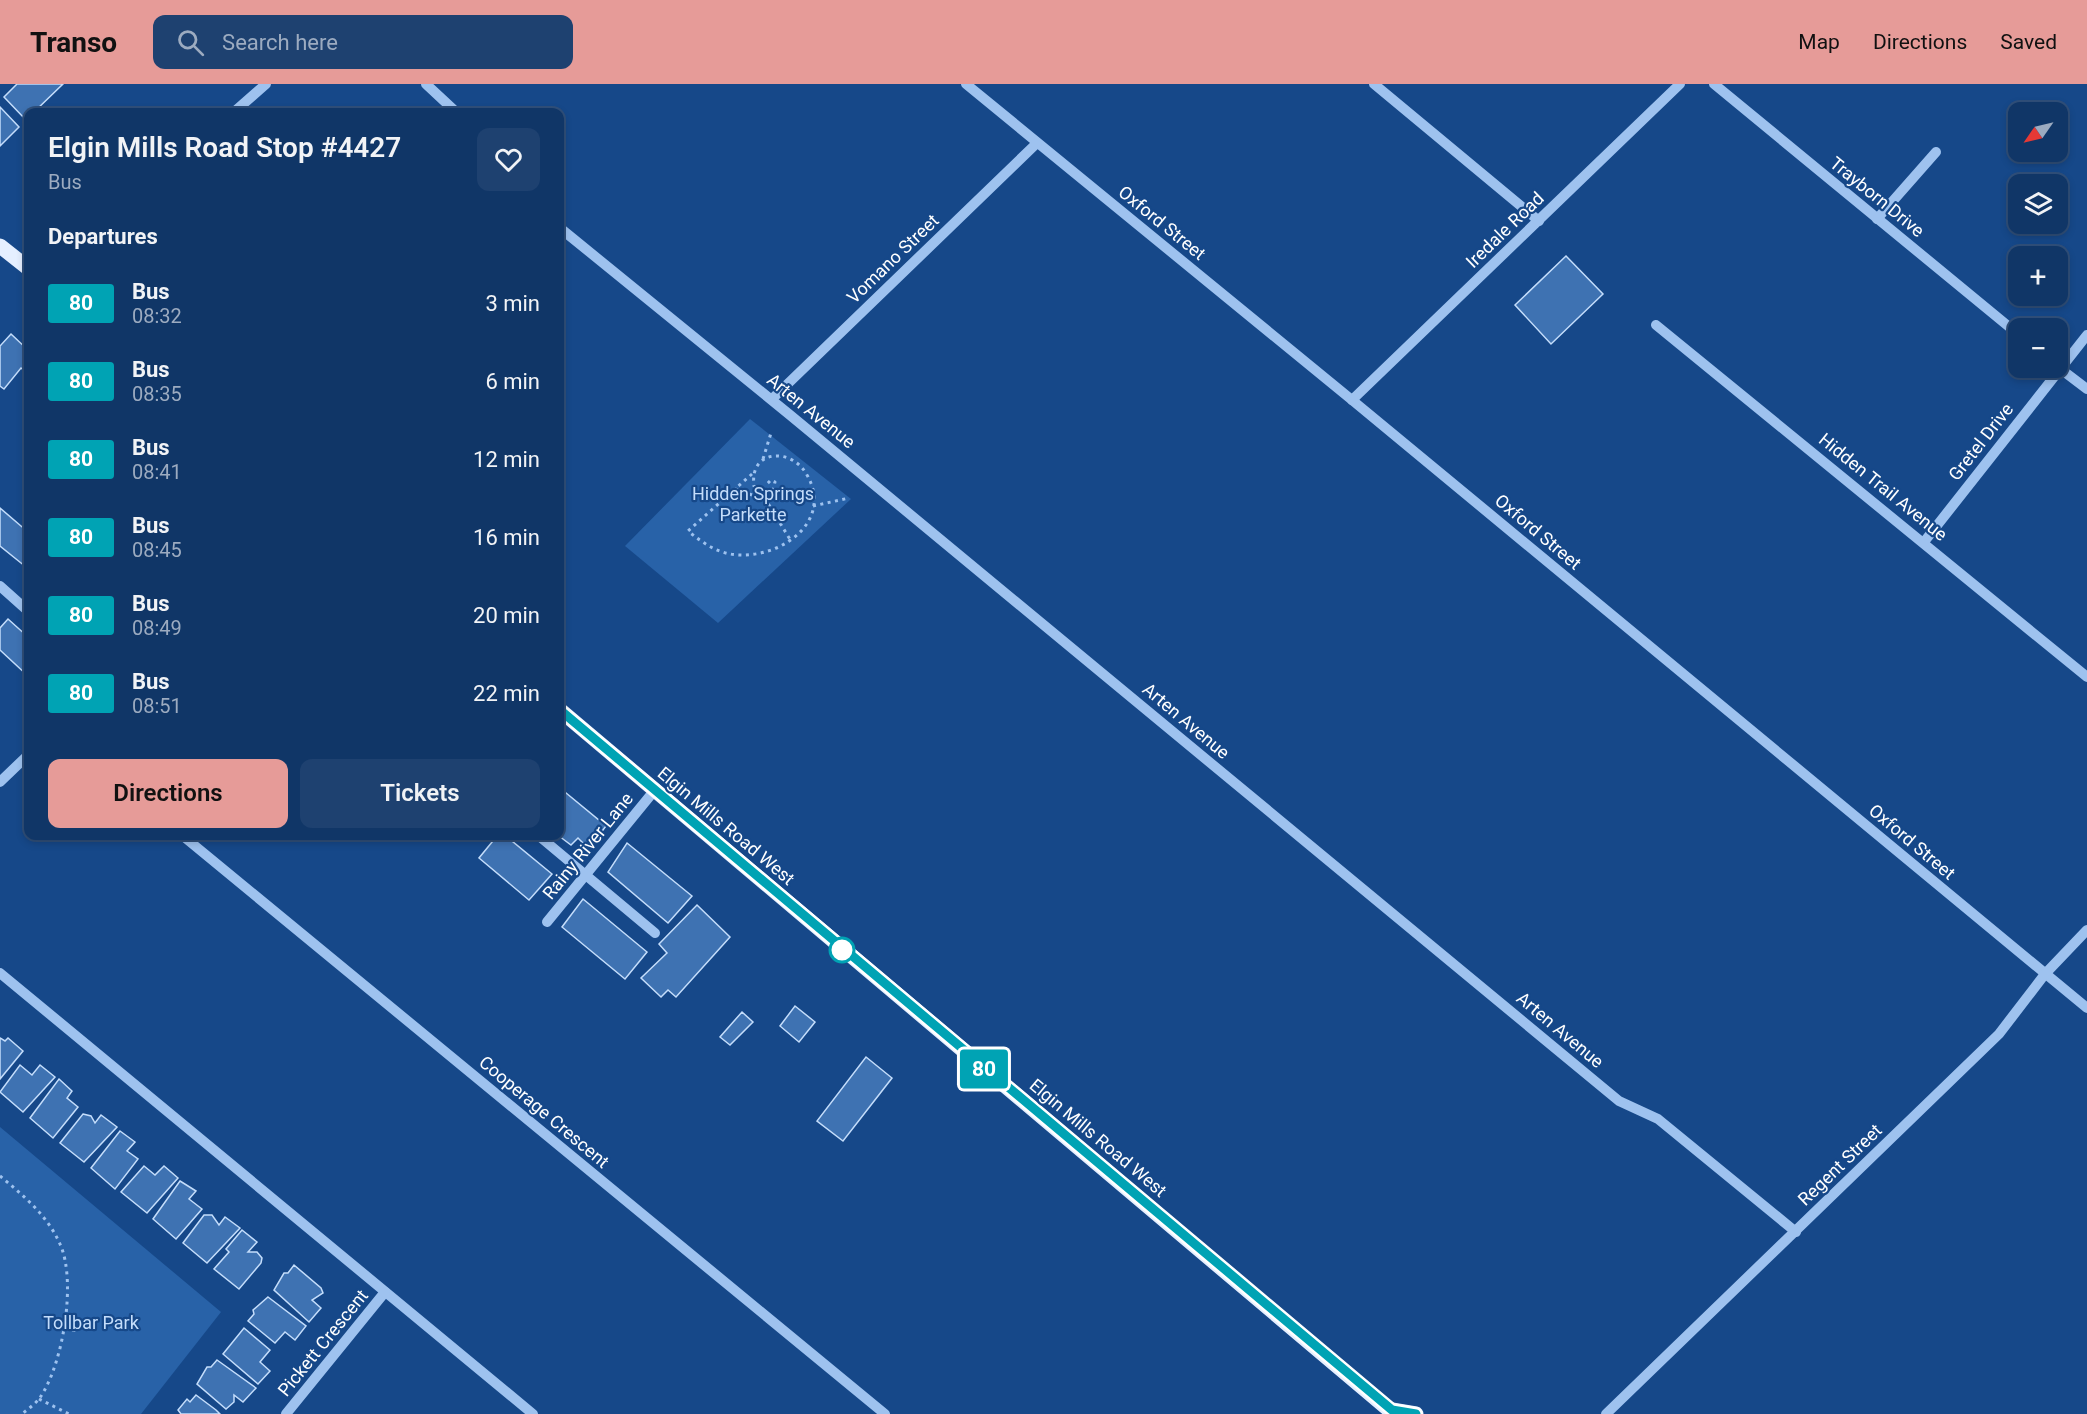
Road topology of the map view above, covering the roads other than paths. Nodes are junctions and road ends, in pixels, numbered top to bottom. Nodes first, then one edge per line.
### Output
1 (266, 84) edge
2 (426, 84) edge
3 (966, 84) edge
4 (1374, 84) edge
5 (1680, 84) edge
6 (1714, 84) edge
7 (239, 108) edge
8 (452, 108) edge
9 (1037, 143) junction
10 (1936, 152) dead end
11 (1877, 219) junction
12 (1539, 220) junction
13 (564, 231) edge
14 (0, 246) edge
15 (24, 265) edge
16 (1656, 325) dead end
17 (2008, 326) edge
18 (2087, 335) edge
19 (2068, 357) edge
20 (2068, 374) edge
21 (2051, 378) edge
22 (2087, 389) edge
23 (772, 399) junction
24 (1352, 400) junction
25 (1924, 542) junction
26 (0, 586) edge
27 (24, 607) edge
28 (2087, 677) edge
29 (564, 713) edge
30 (24, 759) edge
31 (0, 782) edge
32 (654, 791) junction
33 (188, 840) edge
34 (544, 840) edge
35 (586, 874) junction
36 (547, 922) dead end
37 (2087, 930) edge
38 (655, 933) dead end
39 (0, 974) edge
40 (2045, 974) junction
41 (2087, 1008) edge
42 (1796, 1232) junction
43 (385, 1292) junction
44 (1393, 1412) edge
45 (286, 1414) edge
46 (533, 1414) edge
47 (885, 1414) edge
48 (1416, 1414) edge
49 (1606, 1414) edge

1 - 7 street
2 - 8 street
3 - 9 street, Oxford Street
4 - 12 street
5 - 12 street, Iredale Road
6 - 11 street, Trayborn Drive
9 - 23 street, Vomano Street
9 - 24 street, Oxford Street
10 - 11 street
11 - 17 street, Trayborn Drive
12 - 24 street, Iredale Road
13 - 23 street, Arten Avenue
14 - 15 main road
16 - 25 street, Hidden Trail Avenue
18 - 19 street, Gretel Drive
20 - 22 street
21 - 25 street, Gretel Drive
23 - 42 street, Arten Avenue
24 - 40 street, Oxford Street
25 - 28 street, Hidden Trail Avenue
26 - 27 street
29 - 32 main road, Elgin Mills Road West
30 - 31 street
32 - 35 street, Rainy River Lane
32 - 44 main road, Elgin Mills Road West
33 - 47 street, Cooperage Crescent
34 - 35 street
35 - 36 street, Rainy River Lane
35 - 38 street
37 - 40 street, Regent Street
39 - 43 street
40 - 41 street, Oxford Street
40 - 42 street, Regent Street
42 - 49 street, Regent Street
43 - 45 street, Pickett Crescent
43 - 46 street
44 - 48 main road, Elgin Mills Road West

